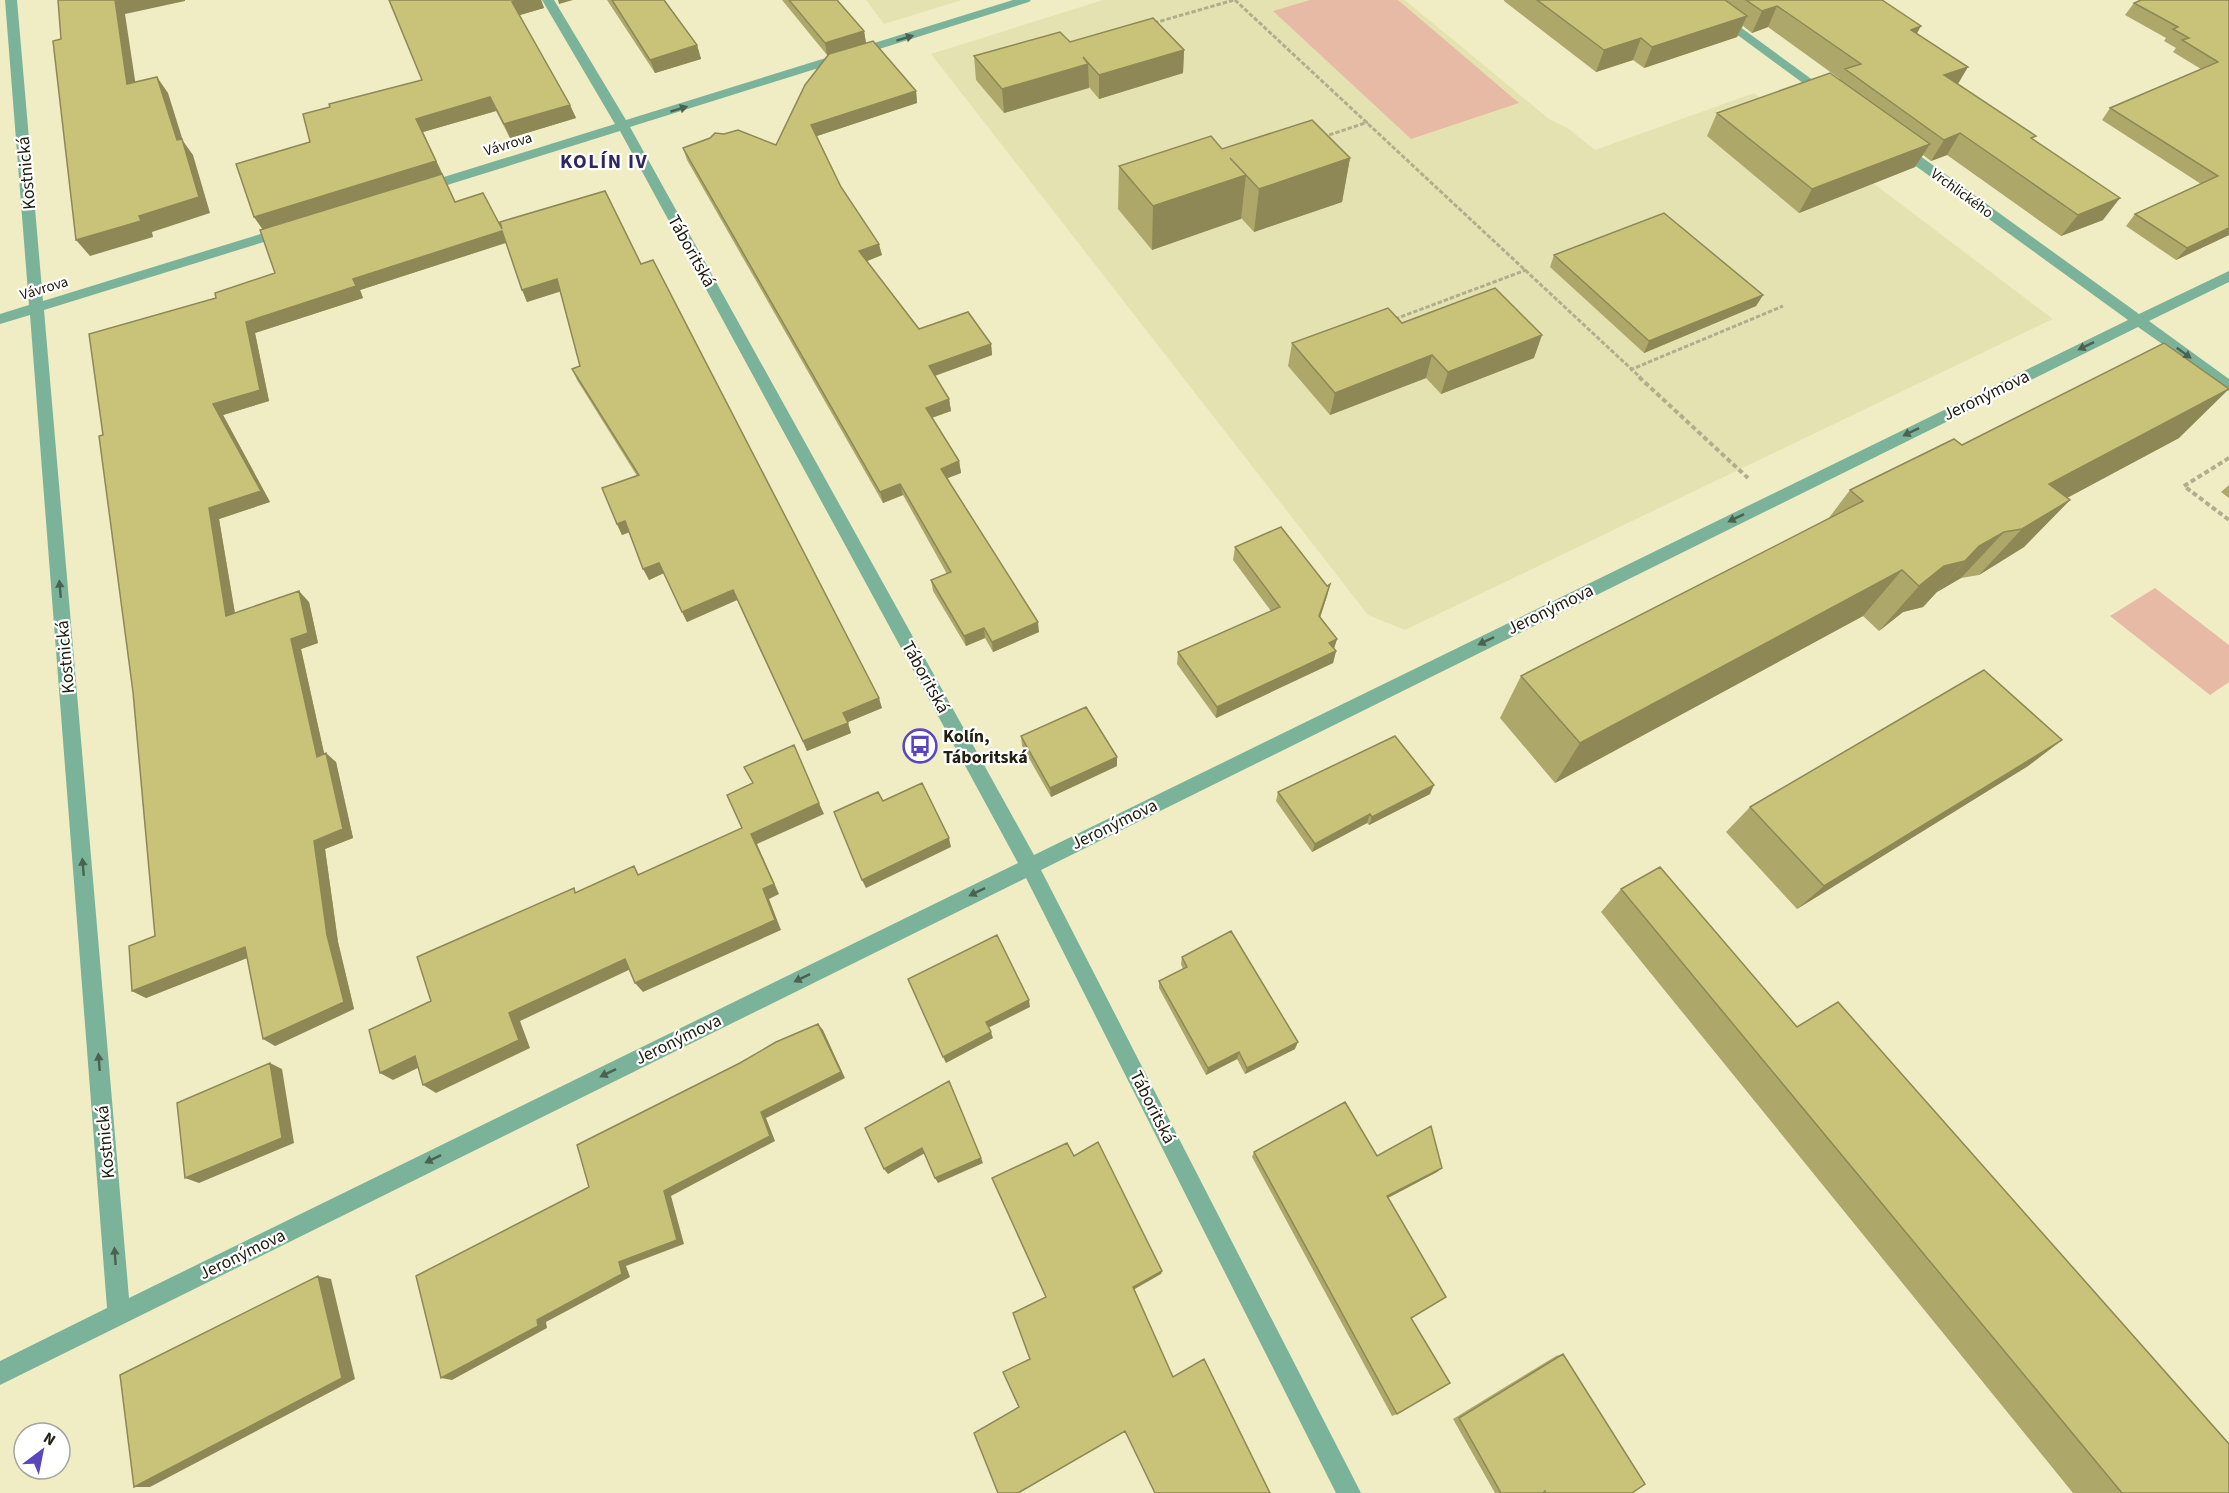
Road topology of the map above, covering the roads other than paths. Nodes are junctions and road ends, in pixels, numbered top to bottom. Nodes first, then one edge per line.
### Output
1 (12, 0) edge
2 (548, 0) edge
3 (1025, 0) edge
4 (1696, 0) edge
5 (1839, 103) edge
6 (623, 126) junction
7 (1886, 138) edge
8 (410, 192) edge
9 (297, 227) edge
10 (2229, 276) edge
11 (37, 308) junction
12 (0, 319) edge
13 (2138, 320) junction
14 (2229, 386) edge
15 (1029, 865) junction
16 (119, 1314) junction
17 (0, 1373) edge
18 (1349, 1493) edge

1 - 11 street, Kostnická
2 - 6 street, Táboritská
6 -> 3 street, Vávrova
4 - 5 street
6 - 8 street, Vávrova
6 - 15 street, Táboritská
7 - 13 street, Vrchlického
9 - 11 street, Vávrova
10 - 13 street, Jeronýmova
11 - 12 street, Vávrova
16 -> 11 street, Kostnická
13 -> 14 street, Vrchlického
13 -> 15 street, Jeronýmova
15 -> 16 street, Jeronýmova
15 - 18 street, Táboritská
16 - 17 street, Jeronýmova

